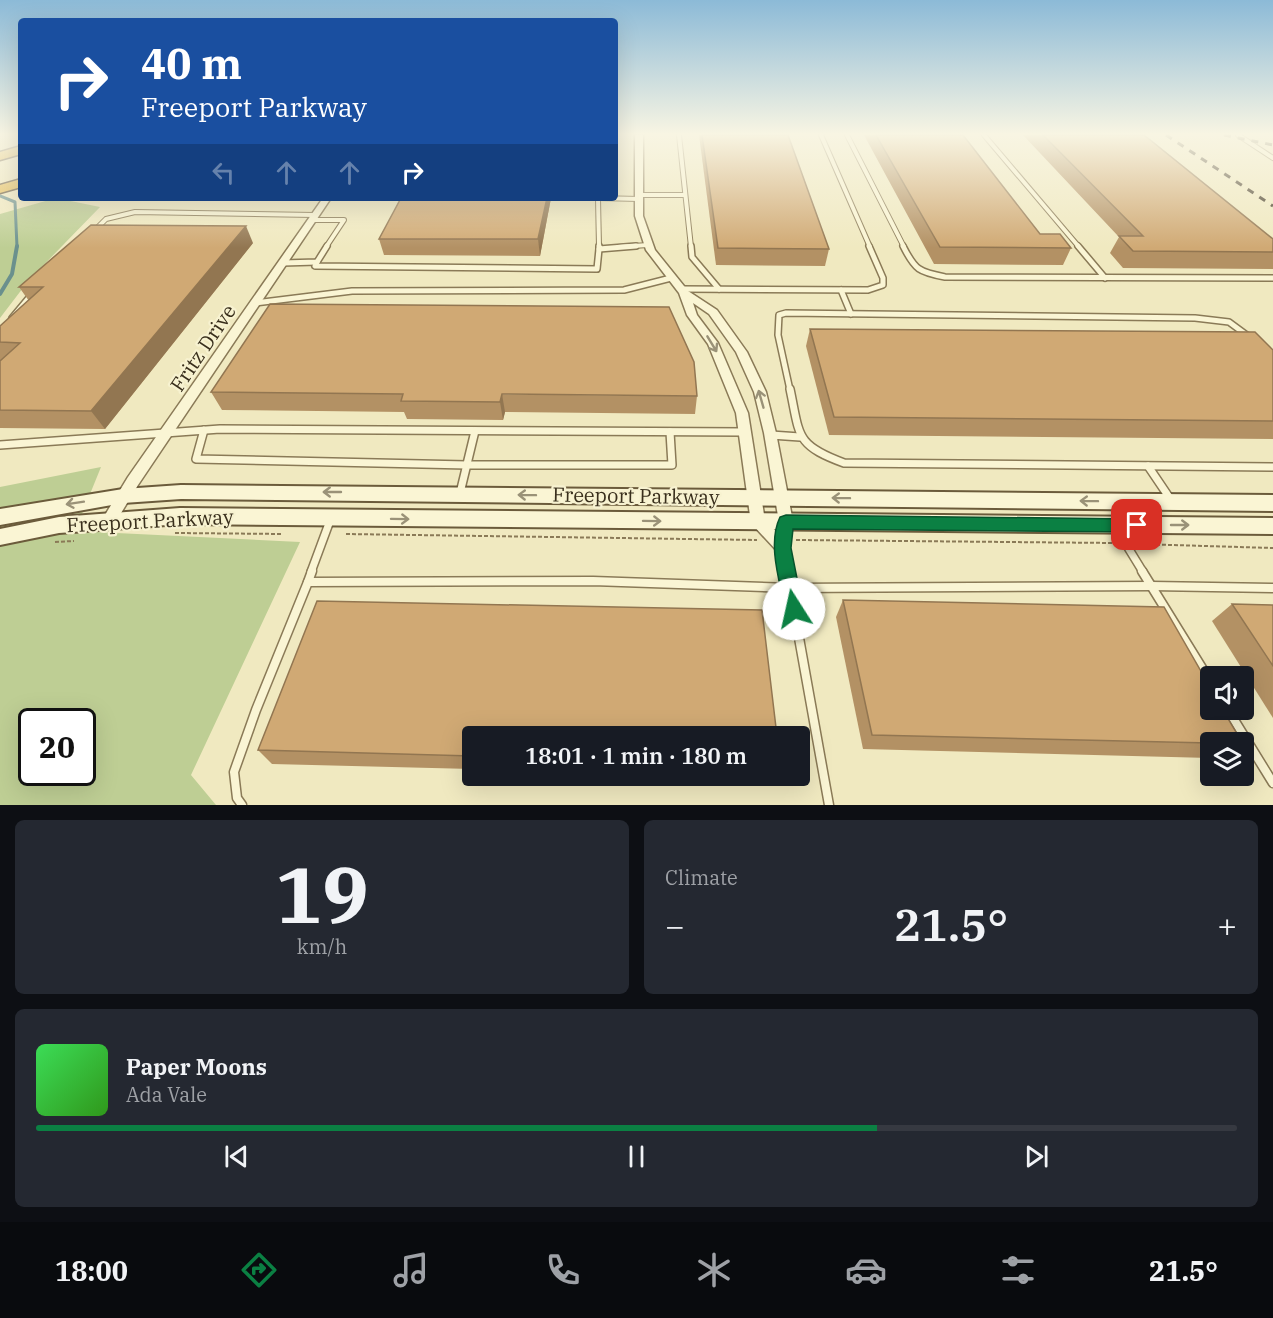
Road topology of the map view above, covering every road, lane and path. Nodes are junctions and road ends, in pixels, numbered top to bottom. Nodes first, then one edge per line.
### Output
1 (639, 173) edge
2 (683, 173) edge
3 (836, 173) edge
4 (866, 173) edge
5 (1016, 173) edge
6 (18, 184) edge
7 (0, 189) edge
8 (685, 195) junction
9 (639, 197) junction
10 (618, 198) edge
11 (325, 201) edge
12 (598, 201) edge
13 (314, 218) junction
14 (90, 235) edge
15 (648, 245) junction
16 (599, 249) junction
17 (317, 262) junction
18 (283, 263) junction
19 (671, 278) junction
20 (1105, 278) junction
21 (1273, 278) edge
22 (38, 287) edge
23 (718, 289) junction
24 (841, 290) junction
25 (683, 291) junction
26 (255, 303) junction
27 (851, 314) junction
28 (8, 325) edge
29 (1257, 344) edge
30 (204, 430) junction
31 (475, 431) junction
32 (670, 432) junction
33 (745, 432) junction
34 (165, 434) junction
35 (771, 435) junction
36 (800, 437) junction
37 (0, 445) edge
38 (467, 465) junction
39 (1148, 466) junction
40 (1273, 467) edge
41 (459, 494) junction
42 (123, 496) junction
43 (754, 497) junction
44 (782, 497) junction
45 (1172, 502) junction
46 (1273, 503) edge
47 (0, 517) edge
48 (110, 519) junction
49 (758, 523) junction
50 (1114, 525) junction
51 (329, 526) junction
52 (1273, 526) edge
53 (169, 533) dead end
54 (292, 534) dead end
55 (0, 537) edge
56 (782, 537) junction
57 (75, 540) dead end
58 (49, 543) dead end
59 (1126, 543) junction
60 (1273, 548) edge
61 (308, 582) junction
62 (1152, 586) junction
63 (790, 588) junction
64 (1273, 588) edge
65 (1201, 666) edge
66 (1234, 720) edge
67 (1273, 783) edge
68 (242, 805) edge
69 (829, 805) edge

1 - 9 street
2 - 8 lane
3 - 24 lane
4 - 20 lane
5 - 20 lane
6 - 7 highway
8 - 9 lane
8 - 23 lane
9 - 10 lane
9 - 15 street
11 - 13 street, Fritz Drive
12 - 16 lane
13 - 14 lane
13 - 17 lane
13 - 18 street, Fritz Drive
15 - 16 lane
15 - 19 street
16 - 17 lane
17 - 18 lane
18 - 26 street, Fritz Drive
19 - 25 street
19 - 26 lane
20 - 21 lane
22 - 28 lane
23 - 24 lane
23 - 25 lane
24 - 27 lane
25 -> 33 street
35 -> 25 street
26 - 34 street, Fritz Drive
27 - 29 lane
27 - 36 lane
30 - 31 lane
30 - 34 lane
30 - 38 lane
31 - 32 lane
31 - 38 lane
32 - 33 lane
32 - 38 lane
33 - 43 street
34 - 37 lane
34 - 42 street, Fritz Drive
35 - 36 lane
35 - 44 street
36 - 39 lane
38 - 41 lane
39 - 40 lane
39 - 45 lane
41 -> 42 main road, Freeport Parkway
43 -> 41 main road, Freeport Parkway
42 -> 47 main road, Freeport Parkway
42 - 48 street, Fritz Drive
43 - 44 main road, Freeport Parkway
43 - 49 street
45 -> 44 main road, Freeport Parkway
44 - 56 street
45 - 46 main road, Freeport Parkway
48 - 51 main road, Freeport Parkway
48 - 55 main road, Freeport Parkway
51 -> 49 main road, Freeport Parkway
49 - 56 main road, Freeport Parkway
50 -> 52 main road, Freeport Parkway
50 - 56 main road, Freeport Parkway
50 - 59 lane
51 - 56 path
51 - 61 lane
53 - 54 path
56 - 59 path
56 - 63 lane
57 - 58 path
59 - 60 path
59 - 62 lane
61 - 63 lane
61 - 68 lane
62 - 63 lane
62 - 64 lane
62 - 65 lane
63 - 69 lane
66 - 67 lane

